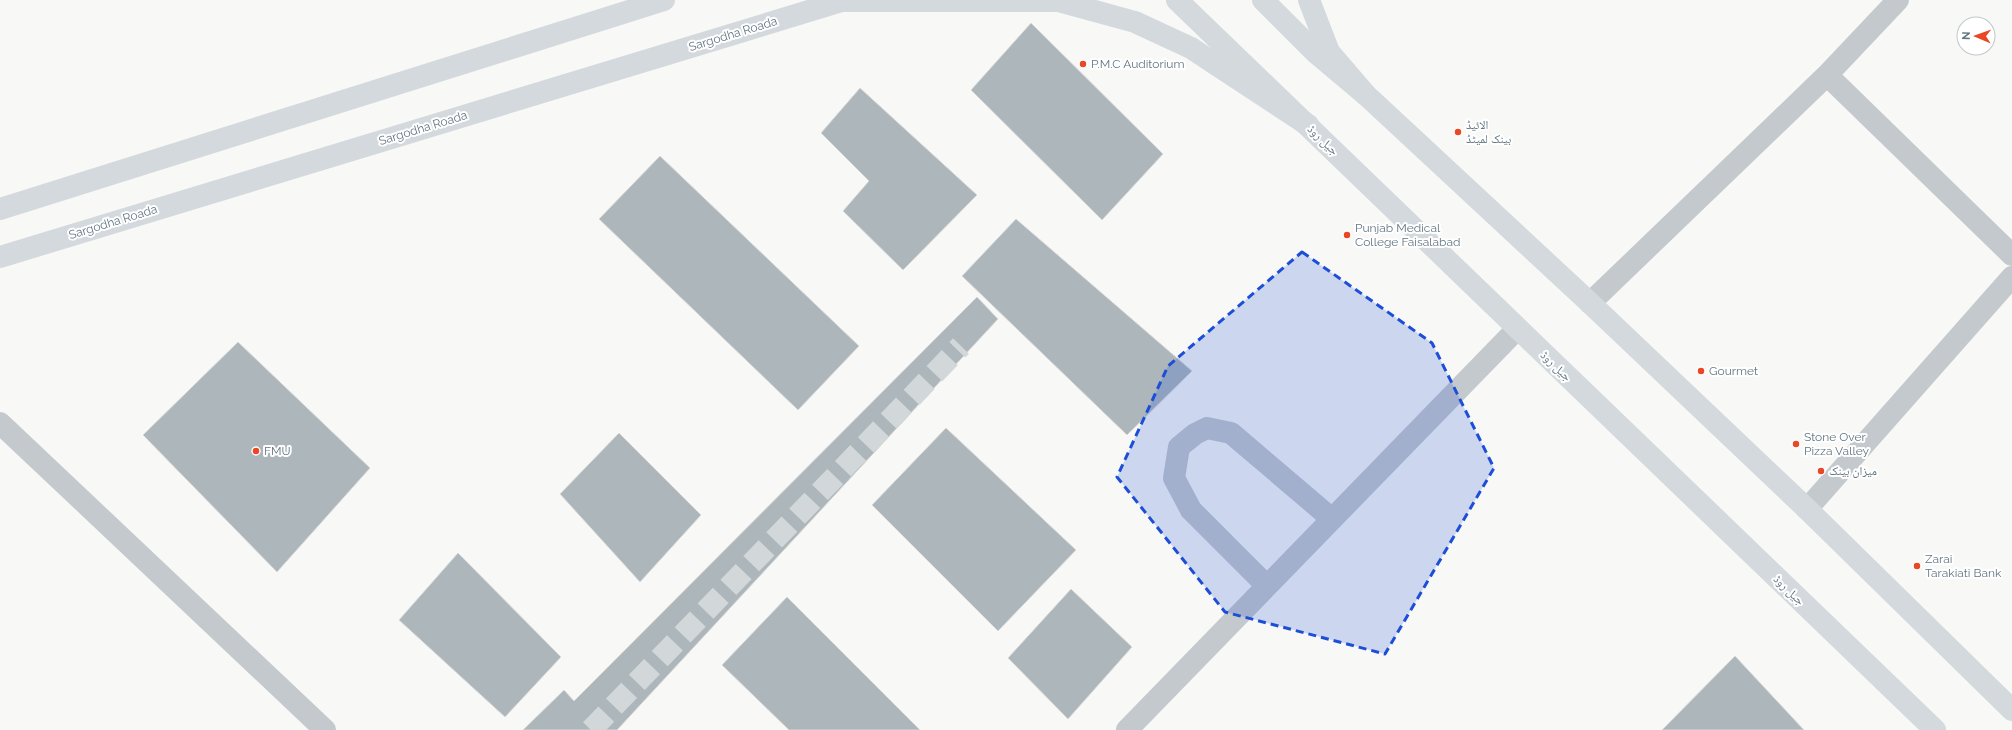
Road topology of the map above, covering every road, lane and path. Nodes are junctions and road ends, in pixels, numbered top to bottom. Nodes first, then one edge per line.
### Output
1 (664, 0) edge
2 (1177, 0) edge
3 (1263, 0) edge
4 (1309, 0) edge
5 (1898, 0) edge
6 (843, 1) edge
7 (1826, 75) junction
8 (1366, 94) junction
9 (1308, 125) junction
10 (0, 209) edge
11 (2012, 255) edge
12 (0, 256) edge
13 (2012, 277) edge
14 (1590, 303) junction
15 (1517, 329) junction
16 (0, 422) edge
17 (1807, 509) junction
18 (1332, 519) junction
19 (1267, 586) junction
20 (2012, 710) edge
21 (325, 730) edge
22 (1127, 730) edge
23 (1935, 730) edge

1 - 10 main road
2 - 9 main road, جیل روڈ
3 - 8 main road
4 - 8 main road
5 - 7 street
6 - 9 main road, Sargodha Roada
6 - 12 main road, Sargodha Roada
7 - 11 street
7 - 14 street
8 - 14 main road
9 - 15 main road, جیل روڈ
13 - 17 street
14 - 17 main road
15 - 18 street
15 - 23 main road, جیل روڈ
16 - 21 street
17 - 20 main road
18 - 19 street
18 - 19 street
19 - 22 street

